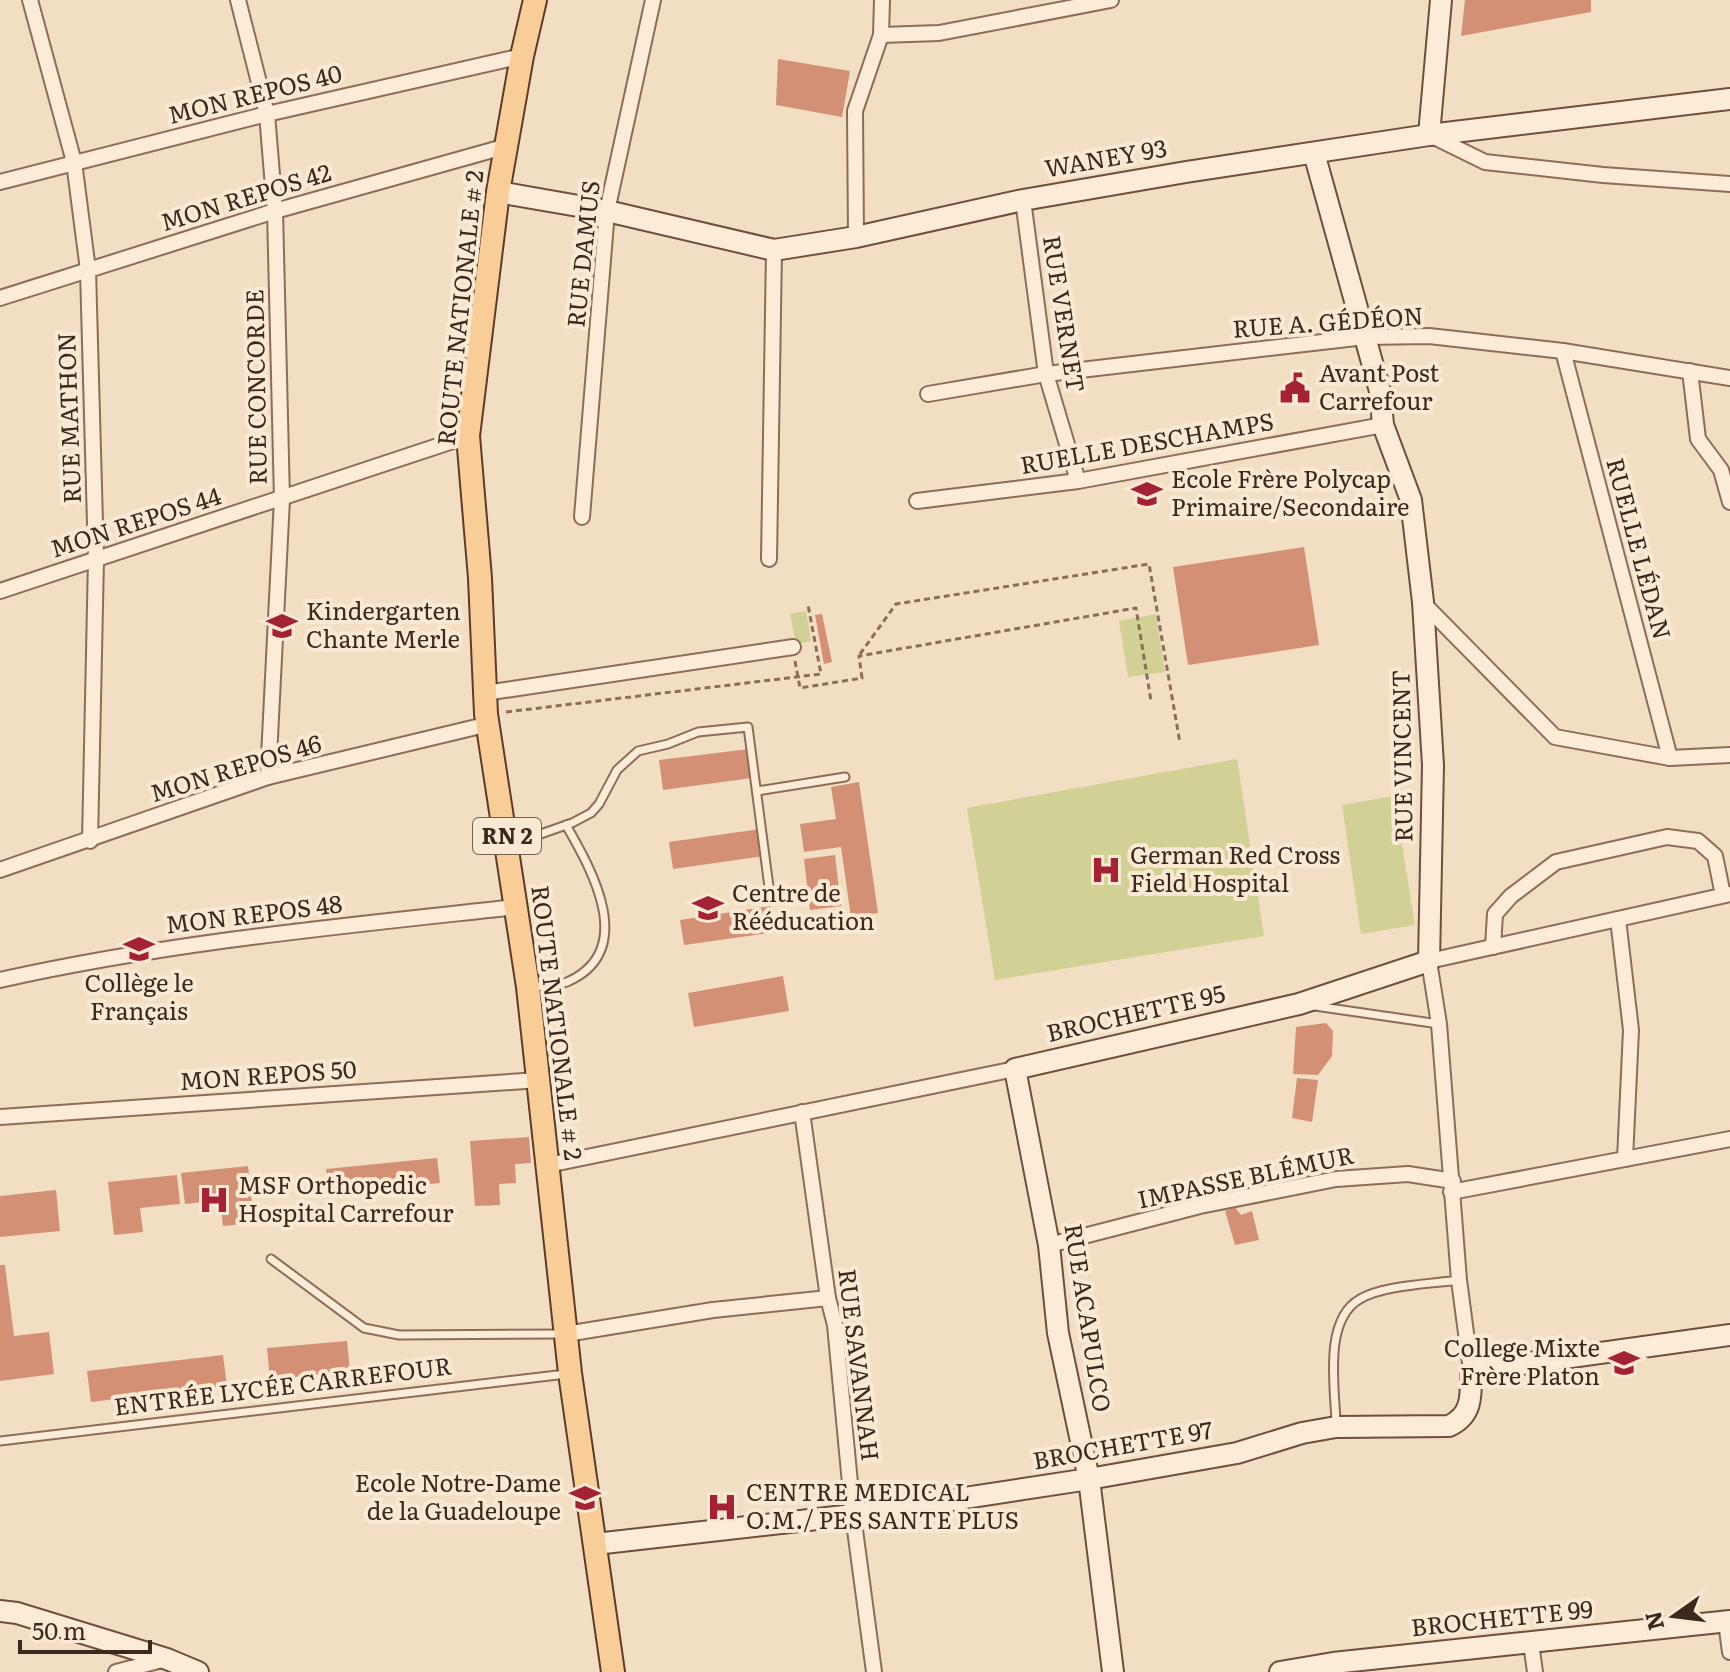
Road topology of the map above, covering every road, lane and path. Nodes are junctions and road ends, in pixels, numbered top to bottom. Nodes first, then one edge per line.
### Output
1 (30, 0) edge
2 (238, 0) edge
3 (535, 0) edge
4 (653, 0) edge
5 (882, 0) edge
6 (1111, 0) edge
7 (1441, 0) edge
8 (1067, 4) edge
9 (881, 35) junction
10 (522, 56) junction
11 (1730, 99) edge
12 (267, 114) junction
13 (1429, 135) junction
14 (507, 146) junction
15 (1314, 153) junction
16 (74, 162) junction
17 (0, 182) edge
18 (1730, 184) edge
19 (498, 192) junction
20 (1023, 200) junction
21 (275, 211) junction
22 (607, 211) junction
23 (856, 237) junction
24 (774, 250) junction
25 (88, 270) junction
26 (0, 298) edge
27 (1365, 337) junction
28 (1563, 351) junction
29 (1690, 371) junction
30 (1046, 374) junction
31 (1730, 378) edge
32 (928, 394) dead end
33 (1383, 425) junction
34 (468, 436) junction
35 (1078, 481) junction
36 (282, 499) junction
37 (917, 501) dead end
38 (1730, 502) edge
39 (582, 517) dead end
40 (96, 559) junction
41 (769, 559) dead end
42 (0, 591) edge
43 (1423, 602) junction
44 (808, 605) dead end
45 (793, 647) dead end
46 (859, 656) junction
47 (800, 688) dead end
48 (1151, 701) dead end
49 (487, 710) junction
50 (1180, 743) dead end
51 (1730, 755) edge
52 (1670, 758) junction
53 (268, 777) junction
54 (845, 777) dead end
55 (757, 791) junction
56 (566, 825) junction
57 (507, 835) junction
58 (90, 841) junction
59 (0, 870) edge
60 (769, 887) dead end
61 (1727, 895) edge
62 (516, 907) junction
63 (1618, 919) junction
64 (1493, 947) junction
65 (1429, 961) junction
66 (0, 980) edge
67 (528, 987) junction
68 (1299, 1004) junction
69 (1439, 1024) junction
70 (1015, 1069) junction
71 (539, 1080) junction
72 (802, 1112) junction
73 (0, 1117) edge
74 (1730, 1139) edge
75 (1625, 1159) junction
76 (548, 1165) junction
77 (1452, 1186) junction
78 (1049, 1245) junction
79 (271, 1259) dead end
80 (1459, 1280) junction
81 (828, 1298) junction
82 (566, 1334) junction
83 (1730, 1335) edge
84 (1471, 1371) junction
85 (570, 1373) junction
86 (1336, 1427) junction
87 (0, 1441) edge
88 (1089, 1479) junction
89 (853, 1515) junction
90 (595, 1544) junction
91 (0, 1611) edge
92 (1728, 1622) edge
93 (1531, 1643) junction
94 (1730, 1652) edge
95 (167, 1659) junction
96 (116, 1672) edge
97 (198, 1672) edge
98 (613, 1672) edge
99 (874, 1672) edge
100 (1113, 1672) edge
101 (1280, 1672) edge
102 (1535, 1672) edge

1 - 16 street, RUE MATHON
2 - 12 street, RUE CONCORDE
3 - 10 main road, ROUTE NATIONALE # 2 / RN 2
4 - 22 street, RUE DAMUS
5 - 9 street
6 - 8 street
7 - 13 street
8 - 9 street
9 - 23 street
10 - 12 street, MON REPOS 40
10 - 14 main road, ROUTE NATIONALE # 2 / RN 2
11 - 13 street, WANEY 93
12 - 16 street, MON REPOS 40
12 - 21 street, RUE CONCORDE
13 - 15 street, WANEY 93
13 - 18 street
14 - 19 main road, ROUTE NATIONALE # 2 / RN 2
14 - 21 street, MON REPOS 42
15 - 20 street, WANEY 93
15 - 27 street, RUE VINCENT
16 - 17 street, MON REPOS 40
16 - 25 street, RUE MATHON
19 - 22 street, WANEY 93
19 - 34 main road, ROUTE NATIONALE # 2 / RN 2
20 - 23 street, WANEY 93
20 - 30 street, RUE VERNET
21 - 25 street, MON REPOS 42
21 - 36 street, RUE CONCORDE
22 - 24 street, WANEY 93
22 - 39 street, RUE DAMUS
23 - 24 street, WANEY 93
24 - 41 street
25 - 26 street, MON REPOS 42
25 - 40 street, RUE MATHON
27 - 28 street, RUE A. GÉDÉON
27 - 30 street, RUE A. GÉDÉON
27 - 33 street, RUE VINCENT
28 - 29 street, RUE A. GÉDÉON
28 - 52 street, RUELLE LÉDAN
29 - 31 street, RUE A. GÉDÉON
29 - 38 street
30 - 32 street, RUE A. GÉDÉON
30 - 35 street, RUE VERNET
33 - 35 street, RUELLE DESCHAMPS
33 - 43 street, RUE VINCENT
34 - 36 street, MON REPOS 44
34 - 49 main road, ROUTE NATIONALE # 2 / RN 2
35 - 37 street, RUELLE DESCHAMPS
36 - 40 street, MON REPOS 44
36 - 53 street, RUE CONCORDE
40 - 42 street, MON REPOS 44
40 - 58 street, RUE MATHON
43 - 52 street
43 - 65 street, RUE VINCENT
44 - 49 path
45 - 49 street, MON REPOS 46
46 - 47 path
46 - 48 path
46 - 50 path
49 - 53 street, MON REPOS 46
49 - 57 main road, ROUTE NATIONALE # 2 / RN 2
51 - 52 street
53 - 58 street, MON REPOS 46
54 - 55 lane
55 - 56 lane
55 - 60 lane
56 - 57 lane
56 - 67 lane
57 - 62 main road, ROUTE NATIONALE # 2 / RN 2
58 - 59 street, MON REPOS 46
61 - 63 street, BROCHETTE 95
61 - 64 street
62 - 66 street, MON REPOS 48
62 - 67 main road, ROUTE NATIONALE # 2 / RN 2
63 - 64 street, BROCHETTE 95
63 - 75 street
64 - 65 street, BROCHETTE 95
65 - 68 street, BROCHETTE 95
65 - 69 street, RUE VINCENT
67 - 71 main road, ROUTE NATIONALE # 2 / RN 2
68 - 69 lane
68 - 70 street, BROCHETTE 95
69 - 77 street, RUE VINCENT
70 - 72 street, BROCHETTE 95
70 - 78 street, RUE ACAPULCO
71 - 73 street, MON REPOS 50
71 - 76 main road, ROUTE NATIONALE # 2 / RN 2
72 - 76 street, BROCHETTE 95
72 - 81 street, RUE SAVANNAH
74 - 75 street, IMPASSE BLÉMUR
75 - 77 street, IMPASSE BLÉMUR
76 - 82 main road, ROUTE NATIONALE # 2 / RN 2
77 - 78 street, IMPASSE BLÉMUR
77 - 80 street, RUE VINCENT
78 - 88 street, RUE ACAPULCO
79 - 82 lane
80 - 84 street, RUE VINCENT
80 - 86 lane
81 - 82 street
81 - 89 street, RUE SAVANNAH
82 - 85 main road, ROUTE NATIONALE # 2 / RN 2
83 - 84 street
84 - 86 street, BROCHETTE 97
85 - 87 lane, ENTRÉE LYCÉE CARREFOUR
85 - 90 main road, ROUTE NATIONALE # 2 / RN 2
86 - 88 street, BROCHETTE 97
88 - 89 street, BROCHETTE 97
88 - 100 street, RUE ACAPULCO
89 - 90 street, BROCHETTE 97
89 - 99 street, RUE SAVANNAH
90 - 98 main road, ROUTE NATIONALE # 2 / RN 2
91 - 95 street
92 - 93 street, BROCHETTE 99
92 - 94 street
93 - 101 street, BROCHETTE 99
93 - 102 street
95 - 96 street
95 - 97 street

